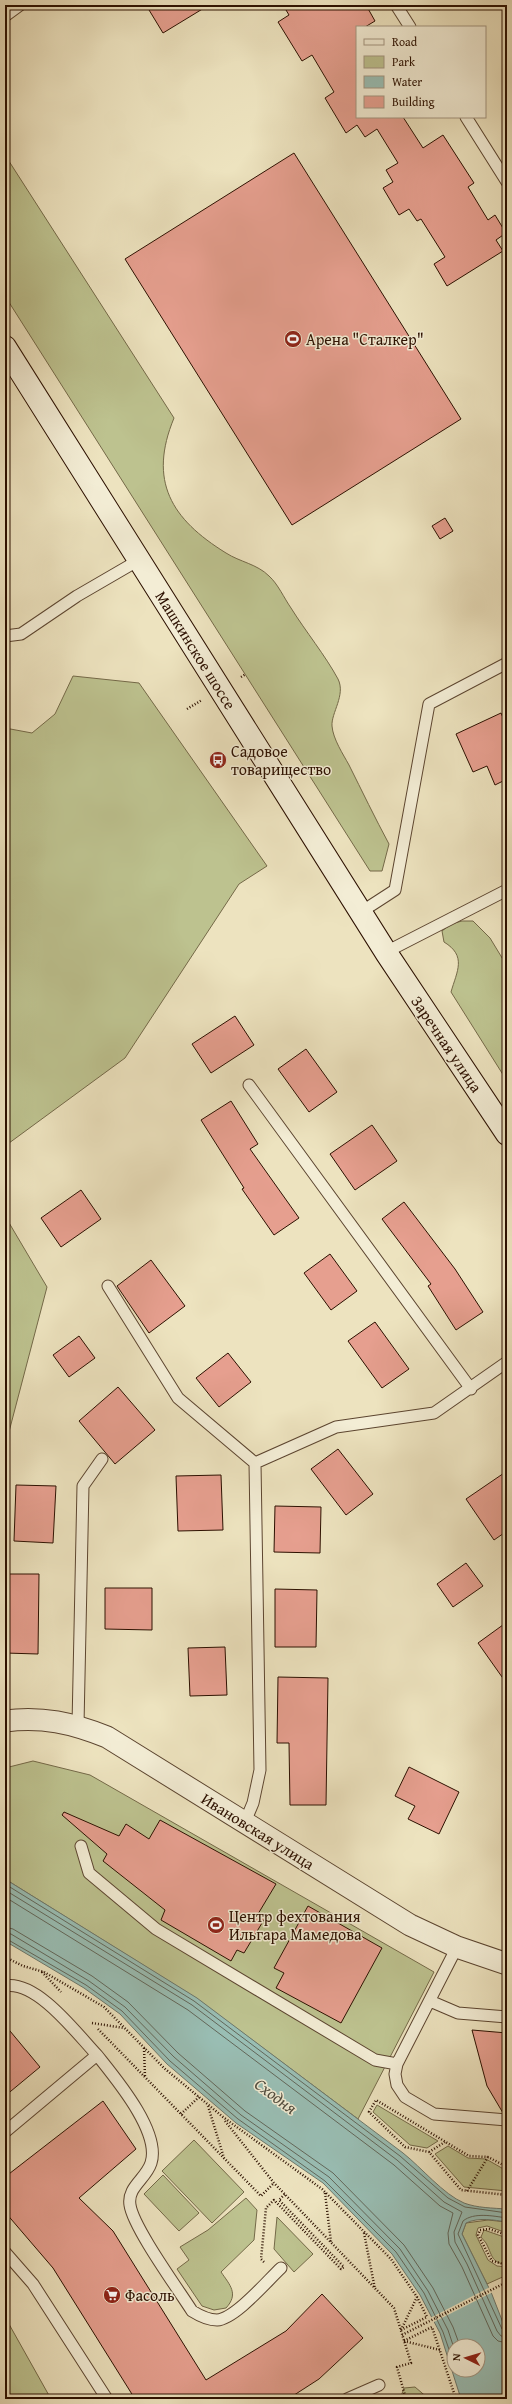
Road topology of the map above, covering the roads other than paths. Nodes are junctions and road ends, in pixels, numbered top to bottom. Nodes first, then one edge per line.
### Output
1 (20, 5) edge
2 (396, 5) edge
3 (5, 16) edge
4 (409, 26) edge
5 (467, 118) edge
6 (507, 182) edge
7 (5, 347) edge
8 (139, 560) junction
9 (5, 636) edge
10 (507, 663) edge
11 (507, 890) edge
12 (361, 912) junction
13 (386, 953) junction
14 (248, 1085) dead end
15 (507, 1134) edge
16 (108, 1286) dead end
17 (507, 1362) edge
18 (471, 1389) junction
19 (102, 1459) dead end
20 (255, 1463) junction
21 (5, 1721) edge
22 (78, 1725) junction
23 (244, 1822) junction
24 (81, 1846) dead end
25 (457, 1947) junction
26 (507, 1964) edge
27 (5, 1986) edge
28 (430, 2001) junction
29 (507, 2017) edge
30 (97, 2055) junction
31 (397, 2064) junction
32 (507, 2120) edge
33 (5, 2132) edge
34 (5, 2252) edge
35 (278, 2271) road end
36 (379, 2385) dead end
37 (107, 2399) edge
38 (347, 2399) edge

1 - 3 lane
2 - 4 lane
5 - 6 lane
7 - 8 main road, Машкинское шоссе
8 - 9 lane
8 - 12 main road, Машкинское шоссе
10 - 12 lane
11 - 13 lane
12 - 13 main road, Машкинское шоссе
13 - 15 main road, Заречная улица
14 - 18 lane
16 - 20 lane
17 - 18 lane
18 - 20 lane
19 - 22 lane
20 - 23 lane
21 - 22 street, Ивановская улица
22 - 23 street, Ивановская улица
23 - 25 street, Ивановская улица
24 - 31 lane
25 - 26 street, Ивановская улица
25 - 28 lane
27 - 30 lane
28 - 29 lane
28 - 31 lane
30 - 33 lane
30 - 35 lane
31 - 32 lane
34 - 37 lane
36 - 38 lane

